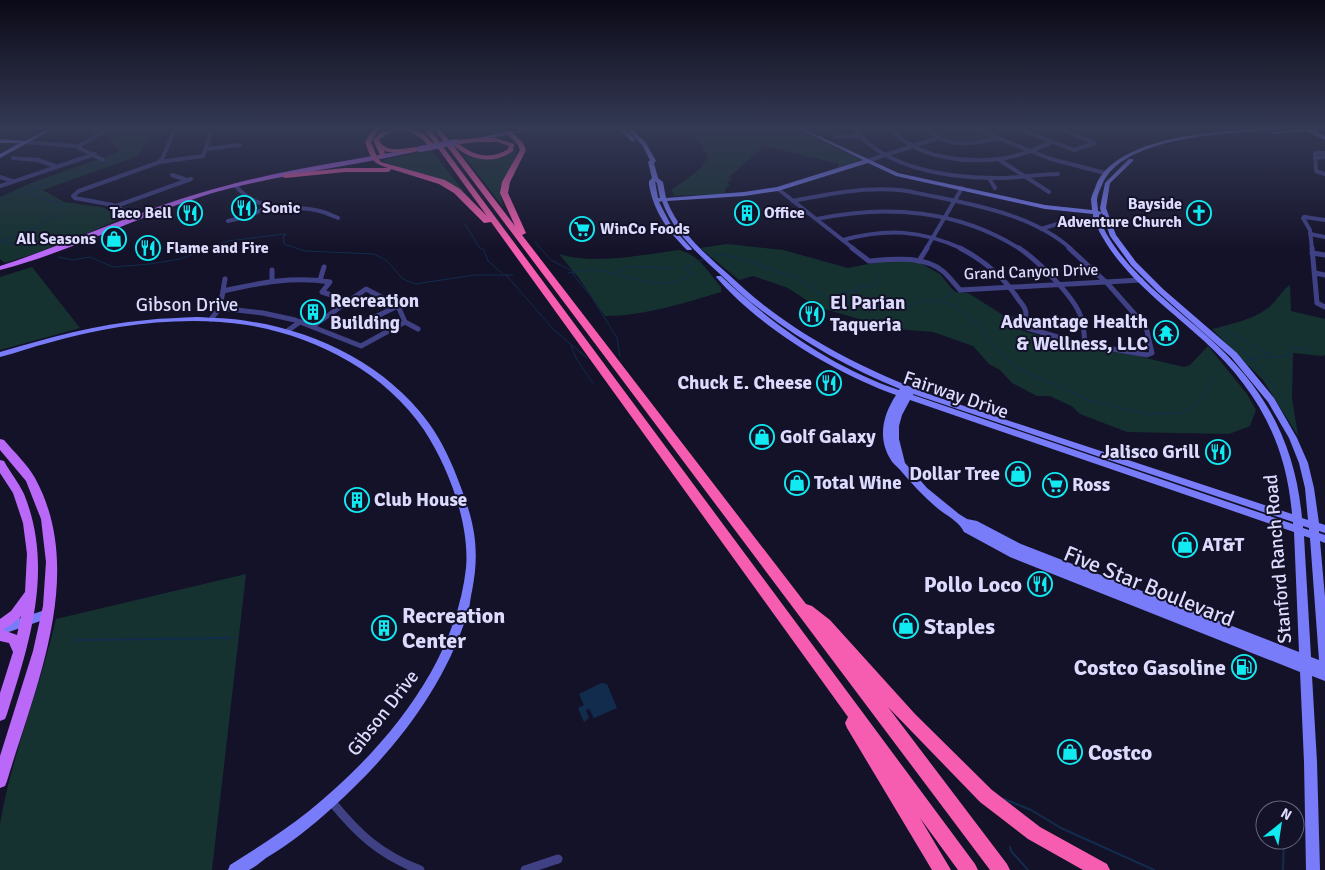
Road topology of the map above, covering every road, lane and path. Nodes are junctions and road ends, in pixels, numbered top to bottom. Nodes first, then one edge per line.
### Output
1 (45, 170) edge
2 (138, 170) edge
3 (304, 170) edge
4 (317, 170) edge
5 (352, 170) edge
6 (377, 170) edge
7 (398, 170) edge
8 (455, 170) edge
9 (456, 170) edge
10 (466, 170) edge
11 (513, 170) edge
12 (654, 170) edge
13 (841, 170) edge
14 (886, 170) edge
15 (929, 170) edge
16 (1016, 170) edge
17 (1091, 170) edge
18 (1108, 170) edge
19 (1110, 170) edge
20 (1119, 170) edge
21 (1105, 173) junction
22 (1058, 174) dead end
23 (172, 175) dead end
24 (420, 175) junction
25 (460, 175) junction
26 (285, 176) junction
27 (1027, 176) junction
28 (1112, 176) junction
29 (0, 177) edge
30 (989, 178) junction
31 (656, 179) junction
32 (12, 181) junction
33 (862, 181) dead end
34 (1106, 185) junction
35 (0, 186) edge
36 (236, 186) junction
37 (962, 188) junction
38 (995, 188) dead end
39 (778, 189) junction
40 (867, 189) junction
41 (1049, 192) dead end
42 (655, 200) junction
43 (662, 200) junction
44 (955, 200) junction
45 (793, 201) junction
46 (116, 206) junction
47 (270, 206) junction
48 (1096, 213) junction
49 (136, 217) junction
50 (338, 218) dead end
51 (944, 218) junction
52 (817, 219) junction
53 (1325, 220) edge
54 (228, 221) dead end
55 (1057, 224) dead end
56 (1042, 229) junction
57 (1310, 234) junction
58 (101, 236) junction
59 (1325, 237) edge
60 (932, 238) junction
61 (843, 240) junction
62 (1312, 252) junction
63 (698, 253) junction
64 (525, 254) junction
65 (1325, 255) edge
66 (919, 260) junction
67 (324, 267) dead end
68 (0, 268) edge
69 (272, 270) dead end
70 (0, 273) edge
71 (1314, 273) junction
72 (1325, 275) edge
73 (225, 279) dead end
74 (320, 280) junction
75 (1140, 280) junction
76 (272, 281) junction
77 (1105, 281) junction
78 (1057, 284) junction
79 (1008, 287) junction
80 (223, 291) junction
81 (1163, 292) junction
82 (348, 300) junction
83 (398, 306) junction
84 (1325, 307) edge
85 (220, 308) junction
86 (375, 317) dead end
87 (211, 319) junction
88 (298, 321) junction
89 (405, 322) junction
90 (313, 326) junction
91 (1024, 326) joint
92 (418, 329) dead end
93 (285, 330) junction
94 (1085, 344) junction
95 (0, 355) edge
96 (1151, 355) joint
97 (906, 393) junction
98 (0, 443) edge
99 (0, 464) edge
100 (965, 523) joint
101 (1298, 524) junction
102 (1325, 529) edge
103 (1318, 533) edge
104 (30, 596) junction
105 (794, 600) junction
106 (48, 614) junction
107 (28, 621) junction
108 (0, 626) edge
109 (0, 630) edge
110 (0, 635) edge
111 (19, 651) junction
112 (1305, 664) junction
113 (1325, 666) edge
114 (1325, 676) edge
115 (832, 684) junction
116 (0, 714) edge
117 (0, 781) edge
118 (331, 800) junction
119 (558, 859) dead end
120 (235, 870) edge
121 (420, 870) edge
122 (525, 870) edge
123 (942, 870) edge
124 (969, 870) edge
125 (1000, 870) edge
126 (1101, 870) edge
127 (1313, 870) edge

1 - 32 street
2 - 46 street
3 - 36 main road
4 - 26 main road
5 - 26 highway
6 - 24 highway
7 - 24 highway
8 - 25 highway
9 - 25 highway
10 - 64 highway
11 - 64 highway
12 - 31 main road, Fairway Drive
13 - 39 main road
14 - 37 main road
15 - 30 street
16 - 27 street
17 - 21 street
18 - 21 main road, Stanford Ranch Road
19 - 28 main road
20 - 28 main road, Stanford Ranch Road
21 - 34 main road
21 - 48 main road, Stanford Ranch Road
22 - 27 street
23 - 46 street
24 - 64 highway
25 - 64 highway
26 - 36 main road
27 - 30 street
27 - 41 street
28 - 34 main road, Stanford Ranch Road
29 - 32 street
30 - 38 street
31 - 42 main road, Fairway Drive
31 - 43 main road, Fairway Drive
32 - 35 street
33 - 40 street
34 - 48 main road, Stanford Ranch Road
36 - 47 street
36 - 49 main road
36 - 58 main road
37 - 44 street
37 - 48 main road
39 - 43 main road
39 - 45 street, Grand Canyon Drive
40 - 44 street
40 - 45 street
42 - 43 main road
42 - 63 main road, Fairway Drive
43 - 63 main road, Fairway Drive
44 - 51 street
44 - 56 street
45 - 52 street, Grand Canyon Drive
46 - 49 street
47 - 50 street
47 - 54 street
48 - 75 main road, Stanford Ranch Road
48 - 81 main road, Stanford Ranch Road
49 - 58 main road
49 - 68 main road
51 - 52 street
51 - 60 street
51 - 78 street
52 - 61 street, Grand Canyon Drive
53 - 57 street
55 - 56 street
56 - 77 street
57 - 59 street
57 - 62 street
58 - 70 main road
60 - 61 street
60 - 66 street
60 - 79 street
61 - 66 street, Grand Canyon Drive
62 - 65 street
62 - 71 street
63 - 97 main road, Fairway Drive
64 - 105 highway
64 - 115 highway
66 - 79 street, Grand Canyon Drive
67 - 74 street
69 - 76 street
71 - 72 street
71 - 84 street
73 - 80 street
74 - 76 street
74 - 82 street
75 - 77 street, Grand Canyon Drive
75 - 81 main road
75 - 101 main road, Stanford Ranch Road
76 - 80 street
77 - 78 street, Grand Canyon Drive
77 - 96 street
78 - 79 street, Grand Canyon Drive
78 - 94 street
79 - 91 street
80 - 85 street
81 - 103 main road, Stanford Ranch Road
82 - 83 street
82 - 90 street
83 - 86 street
83 - 89 street
85 - 87 street
85 - 88 street
87 - 93 main road, Gibson Drive
87 - 95 main road, Gibson Drive
88 - 90 street
88 - 93 street
89 - 90 street
89 - 92 street
91 - 94 street
93 - 118 main road, Gibson Drive
94 - 96 street
97 - 100 main road, Five Star Boulevard
97 - 101 main road, Fairway Drive
98 - 106 main road
99 - 104 main road
100 - 112 main road, Five Star Boulevard
101 - 103 main road, Fairway Drive
101 - 112 main road, Stanford Ranch Road
102 - 103 main road, Fairway Drive
103 - 113 main road, Stanford Ranch Road
104 - 107 main road
104 - 108 main road
105 - 125 highway
105 - 126 highway
106 - 107 main road
106 - 117 main road
107 - 109 main road
107 - 111 main road
110 - 111 main road
111 - 116 main road
112 - 113 main road, Five Star Boulevard
112 - 114 main road, Five Star Boulevard
112 - 127 main road, Stanford Ranch Road
115 - 123 highway
115 - 124 highway
118 - 120 main road, Gibson Drive
118 - 121 street
119 - 122 street

